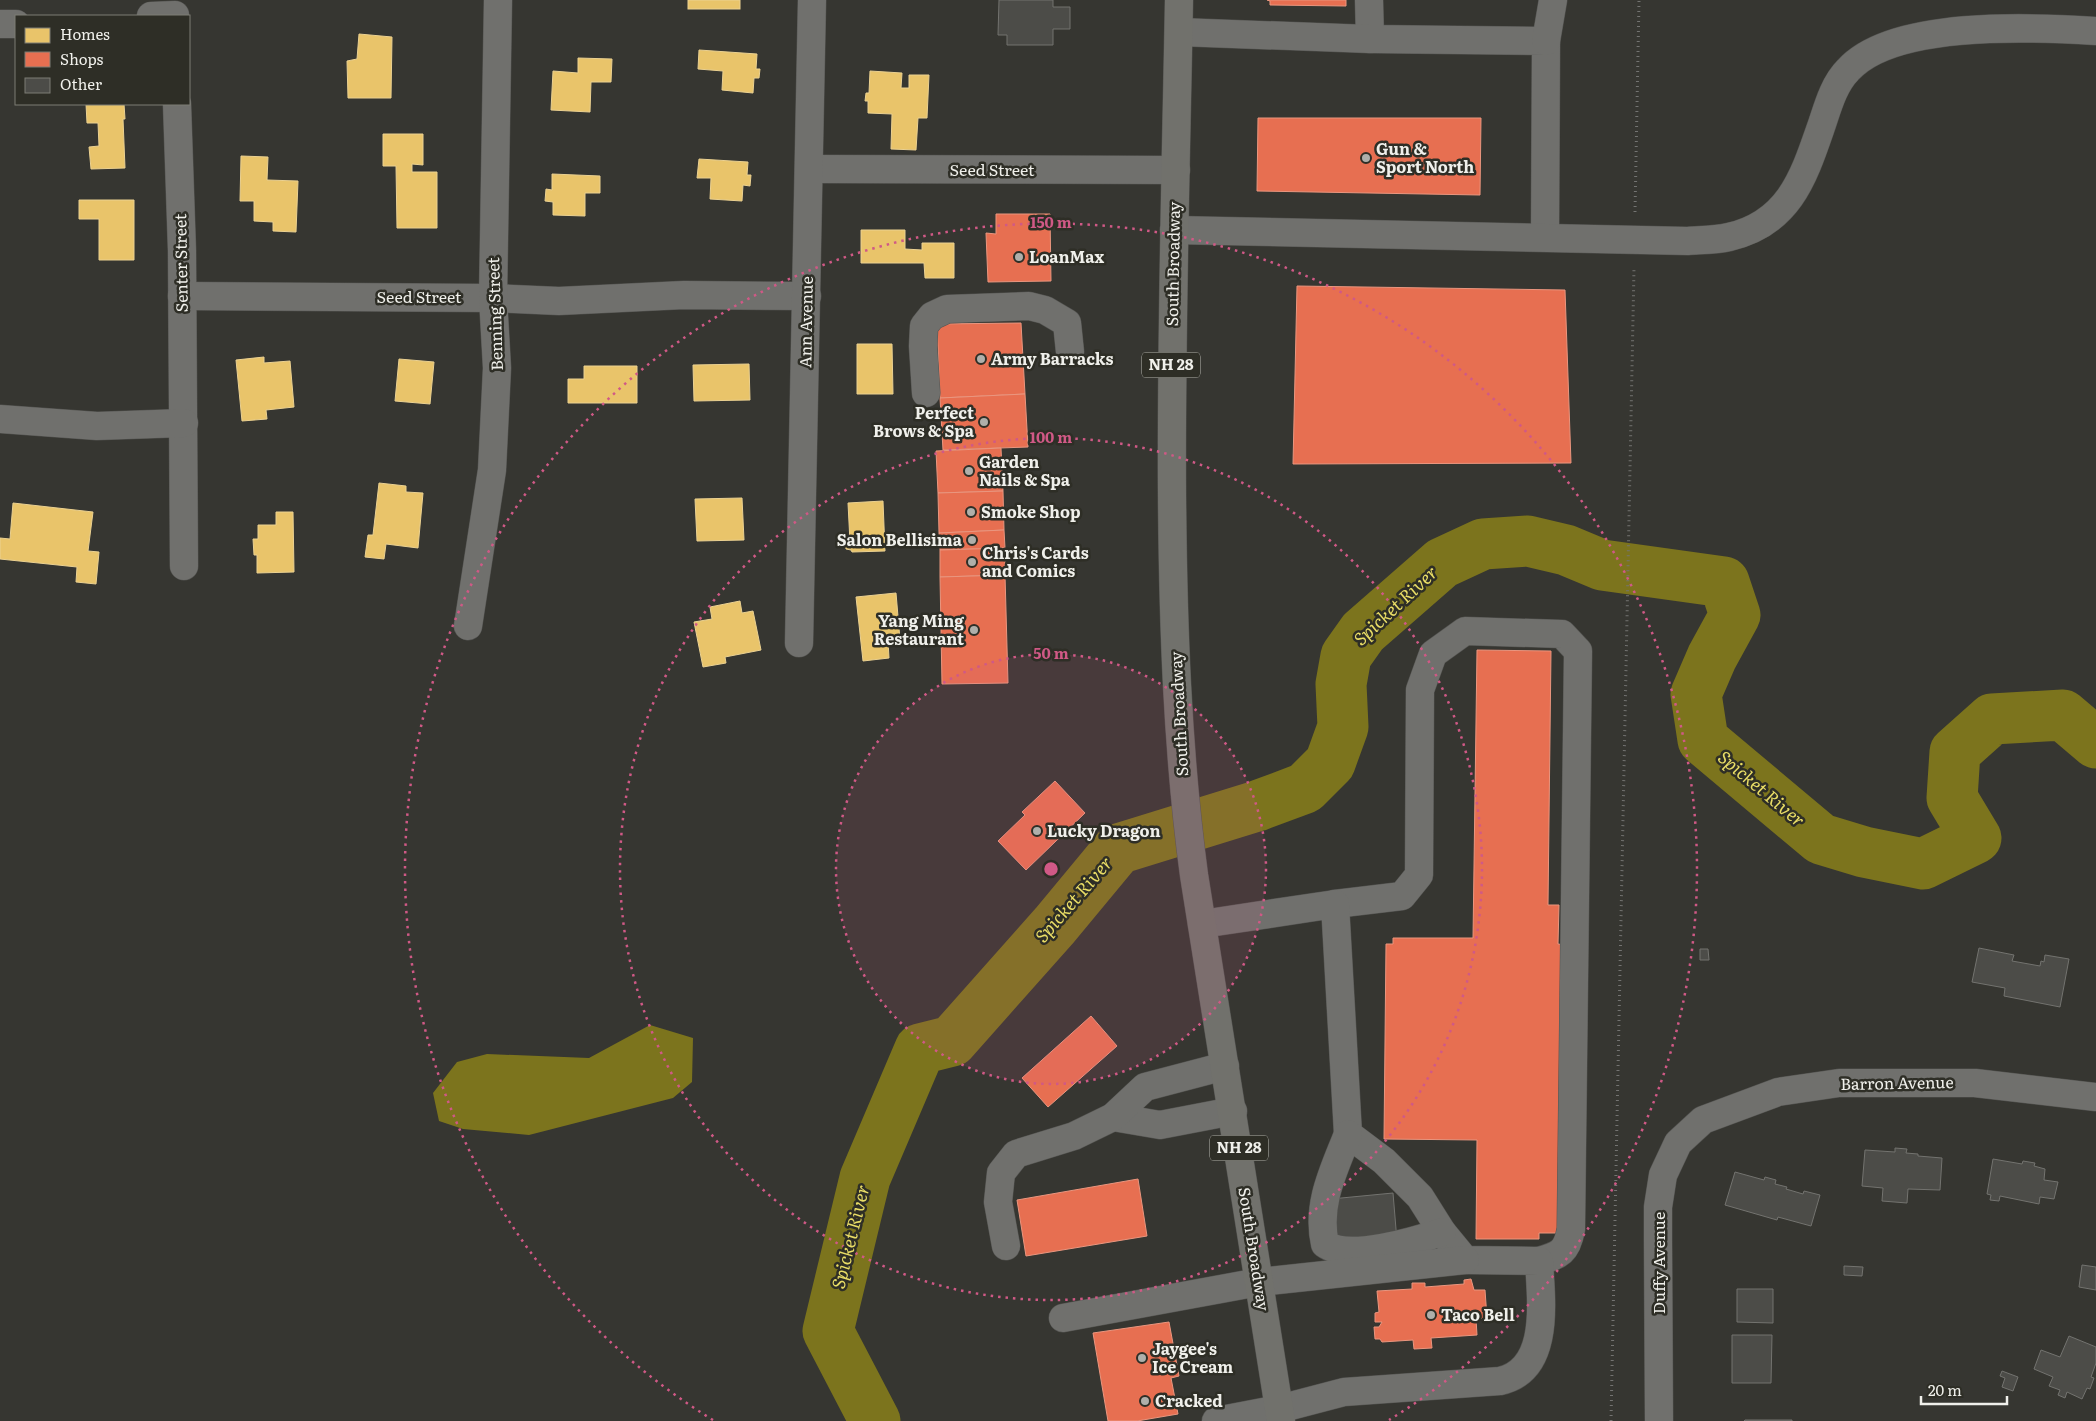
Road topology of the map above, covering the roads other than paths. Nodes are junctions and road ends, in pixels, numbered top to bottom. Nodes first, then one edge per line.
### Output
1 (498, 0) edge
2 (812, 0) edge
3 (1180, 0) edge
4 (1369, 0) edge
5 (1553, 0) edge
6 (0, 24) edge
7 (15, 24) edge
8 (2096, 31) edge
9 (1179, 32) junction
10 (1370, 39) junction
11 (1546, 41) junction
12 (177, 105) edge
13 (809, 168) junction
14 (1176, 170) junction
15 (1174, 230) junction
16 (1545, 237) junction
17 (182, 296) junction
18 (807, 296) junction
19 (493, 298) junction
20 (1070, 352) dead end
21 (926, 393) dead end
22 (0, 419) edge
23 (184, 423) junction
24 (184, 566) dead end
25 (468, 626) dead end
26 (799, 643) dead end
27 (1335, 904) junction
28 (1202, 924) junction
29 (1226, 1066) junction
30 (2096, 1097) edge
31 (1233, 1111) junction
32 (1113, 1117) junction
33 (1703, 1120) joint
34 (1348, 1134) junction
35 (1442, 1232) junction
36 (1006, 1246) dead end
37 (1465, 1260) junction
38 (1539, 1261) junction
39 (1259, 1282) junction
40 (1063, 1318) dead end
41 (1280, 1415) edge
42 (1216, 1421) edge
43 (1659, 1421) edge

1 - 19 street, Benning Street
2 - 13 street, Ann Avenue
3 - 9 main road, South Broadway / NH 28
4 - 10 street
5 - 11 street
6 - 7 street
8 - 16 street
9 - 10 street
9 - 14 main road, South Broadway / NH 28
10 - 11 street
11 - 16 street
12 - 17 street, Senter Street
13 - 14 street, Seed Street
13 - 18 street, Ann Avenue
14 - 15 main road, South Broadway / NH 28
15 - 16 street
15 - 28 main road, South Broadway / NH 28
17 - 19 street, Seed Street
17 - 23 street, Senter Street
18 - 19 street, Seed Street
18 - 26 street, Ann Avenue
19 - 25 street, Benning Street
20 - 21 street
22 - 23 street
23 - 24 street, Senter Street
27 - 28 street
27 - 34 street
27 - 38 street
28 - 29 main road, South Broadway / NH 28
29 - 31 main road, South Broadway / NH 28
29 - 32 street
30 - 33 street, Barron Avenue
31 - 32 street
31 - 39 main road, South Broadway / NH 28
32 - 36 street
33 - 43 street, Duffy Avenue
34 - 35 street
34 - 35 street
35 - 37 street
37 - 38 street
37 - 39 street
38 - 41 street
39 - 40 street
39 - 41 main road, South Broadway / NH 28
41 - 42 street

